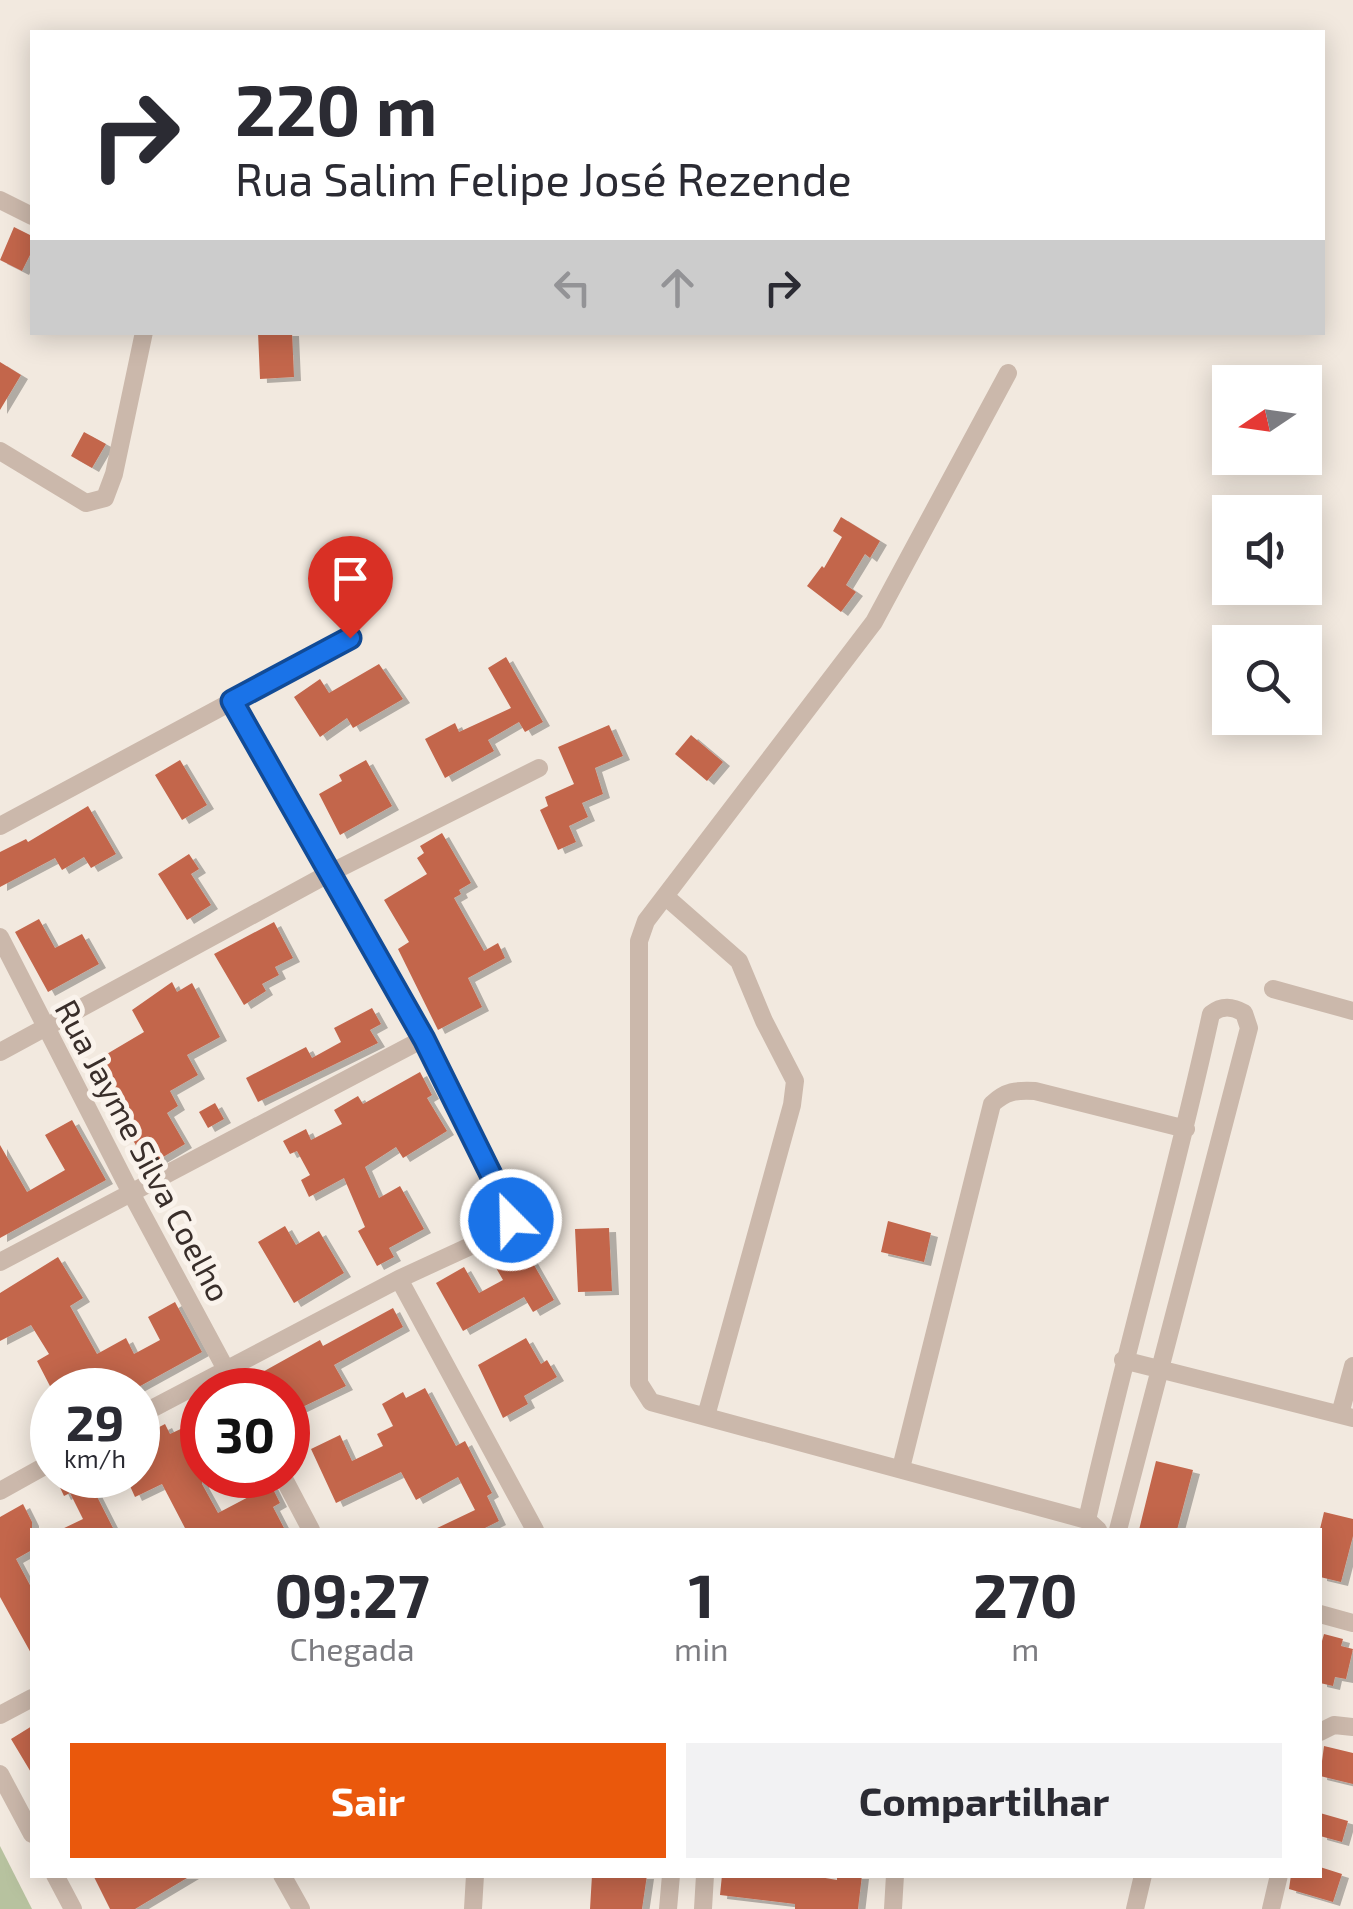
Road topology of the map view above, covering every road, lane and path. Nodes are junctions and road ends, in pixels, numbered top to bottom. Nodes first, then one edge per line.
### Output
1 (0, 200) edge
2 (30, 215) edge
3 (143, 335) edge
4 (1008, 373) dead end
5 (0, 451) edge
6 (350, 638) dead end
7 (232, 701) junction
8 (539, 768) dead end
9 (0, 826) edge
10 (328, 874) junction
11 (664, 896) junction
12 (0, 937) edge
13 (1273, 990) dead end
14 (1353, 1010) edge
15 (45, 1029) junction
16 (424, 1039) junction
17 (0, 1052) edge
18 (1186, 1128) junction
19 (130, 1191) junction
20 (0, 1262) edge
21 (399, 1279) junction
22 (1123, 1360) junction
23 (1353, 1366) edge
24 (226, 1367) junction
25 (1158, 1368) junction
26 (160, 1404) edge
27 (706, 1416) junction
28 (1346, 1416) edge
29 (901, 1468) junction
30 (30, 1474) edge
31 (0, 1491) edge
32 (294, 1498) edge
33 (1092, 1525) edge
34 (310, 1528) edge
35 (534, 1528) edge
36 (1118, 1528) edge
37 (1322, 1615) edge
38 (1353, 1624) edge
39 (30, 1699) edge
40 (0, 1715) edge
41 (1353, 1727) edge
42 (1322, 1731) edge
43 (0, 1774) edge
44 (30, 1830) edge
45 (56, 1878) edge
46 (284, 1878) edge
47 (475, 1878) edge
48 (671, 1878) edge
49 (705, 1878) edge
50 (894, 1878) edge
51 (1142, 1878) edge
52 (1277, 1878) edge
53 (73, 1909) edge
54 (301, 1909) edge
55 (474, 1909) edge
56 (668, 1909) edge
57 (702, 1909) edge
58 (893, 1909) edge
59 (1135, 1909) edge
60 (1271, 1909) edge

1 - 2 street
3 - 5 street
4 - 11 street
6 - 7 street
7 - 9 street
7 - 10 street
8 - 10 street
10 - 15 street
10 - 16 street
11 - 27 street
11 - 27 street
12 - 15 street, Rua Jayme Silva Coelho
13 - 14 street
15 - 17 street
15 - 19 street, Rua Jayme Silva Coelho
16 - 19 street
16 - 21 street
18 - 22 street
18 - 25 street
18 - 29 street
19 - 20 street
19 - 24 street, Rua Jayme Silva Coelho
21 - 24 street
21 - 35 street
22 - 25 street
22 - 33 street
23 - 28 street
24 - 26 street
25 - 28 street
25 - 36 street
27 - 29 street
29 - 33 street
30 - 31 street
32 - 34 street
37 - 38 street
39 - 40 street
41 - 42 street
43 - 44 street
45 - 53 street
46 - 54 street
47 - 55 street
48 - 56 street
49 - 57 street
50 - 58 street
51 - 59 street
52 - 60 street

